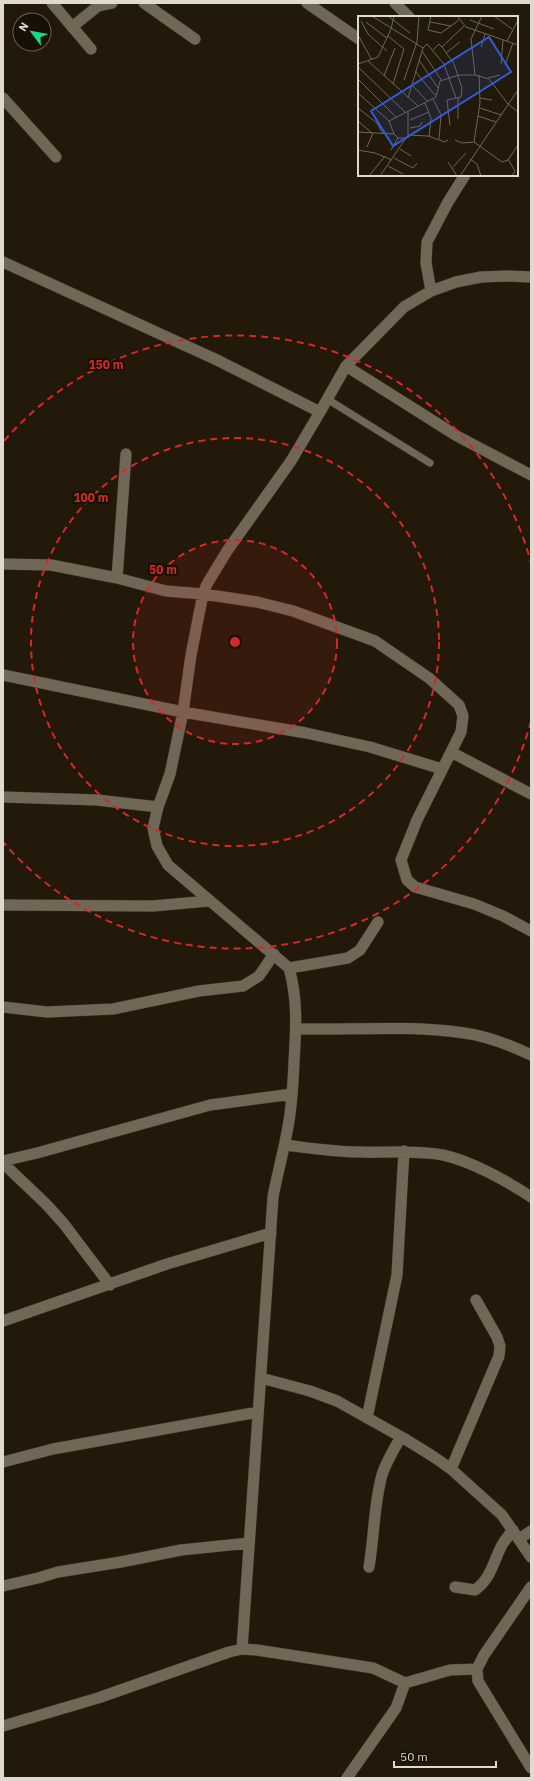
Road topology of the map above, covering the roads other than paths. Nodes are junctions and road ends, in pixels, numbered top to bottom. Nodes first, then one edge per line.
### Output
1 (52, 3) edge
2 (112, 3) edge
3 (144, 3) edge
4 (307, 3) edge
5 (395, 3) edge
6 (408, 16) edge
7 (72, 27) junction
8 (358, 38) edge
9 (195, 39) dead end
10 (91, 49) dead end
11 (3, 98) edge
12 (56, 157) dead end
13 (463, 176) edge
14 (3, 262) edge
15 (531, 276) edge
16 (431, 291) junction
17 (346, 366) junction
18 (327, 400) junction
19 (320, 412) junction
20 (126, 454) dead end
21 (430, 463) dead end
22 (531, 475) edge
23 (3, 564) edge
24 (117, 578) junction
25 (203, 594) junction
26 (3, 675) edge
27 (183, 712) junction
28 (452, 752) junction
29 (442, 769) junction
30 (531, 794) edge
31 (3, 797) edge
32 (158, 807) junction
33 (209, 901) junction
34 (3, 904) edge
35 (378, 922) dead end
36 (531, 931) edge
37 (274, 954) junction
38 (289, 968) junction
39 (3, 1007) edge
40 (297, 1029) junction
41 (531, 1055) edge
42 (292, 1094) junction
43 (284, 1145) junction
44 (404, 1151) junction
45 (3, 1162) edge
46 (531, 1197) edge
47 (271, 1233) junction
48 (110, 1285) junction
49 (476, 1300) dead end
50 (3, 1321) edge
51 (261, 1378) junction
52 (258, 1412) junction
53 (367, 1418) junction
54 (401, 1437) junction
55 (3, 1462) edge
56 (451, 1469) junction
57 (531, 1531) edge
58 (516, 1534) junction
59 (249, 1543) junction
60 (531, 1557) edge
61 (369, 1567) dead end
62 (3, 1586) edge
63 (455, 1587) dead end
64 (531, 1587) edge
65 (242, 1649) junction
66 (477, 1669) junction
67 (405, 1683) junction
68 (3, 1726) edge
69 (531, 1768) edge
70 (347, 1778) edge

1 - 7 street
2 - 7 street
3 - 9 street
4 - 8 street
5 - 6 street
7 - 10 street
11 - 12 street
13 - 16 street
14 - 19 street
15 - 16 street
16 - 17 street
17 - 18 street
17 - 22 street
18 - 19 street
18 - 21 lane
19 - 25 street
20 - 24 street
23 - 24 street
24 - 25 street
25 - 27 street
25 - 28 street
26 - 27 street
27 - 29 street
27 - 32 street
28 - 29 street
28 - 30 street
29 - 36 street
31 - 32 street
32 - 33 street
33 - 34 street
33 - 37 street
35 - 38 street
37 - 38 street
37 - 39 street
38 - 40 street
40 - 41 street
40 - 42 street
42 - 43 street
42 - 45 street
43 - 44 street
43 - 47 street
44 - 46 street
44 - 53 street
45 - 48 street
47 - 48 street
47 - 51 street
48 - 50 street
49 - 56 street
51 - 52 street
51 - 53 street
52 - 55 street
52 - 59 street
53 - 54 street
54 - 56 street
54 - 61 street
56 - 58 street
57 - 58 street
58 - 60 street
58 - 63 street
59 - 62 street
59 - 65 street
64 - 66 street
65 - 67 street
65 - 68 street
66 - 67 street
66 - 69 street
67 - 70 street

